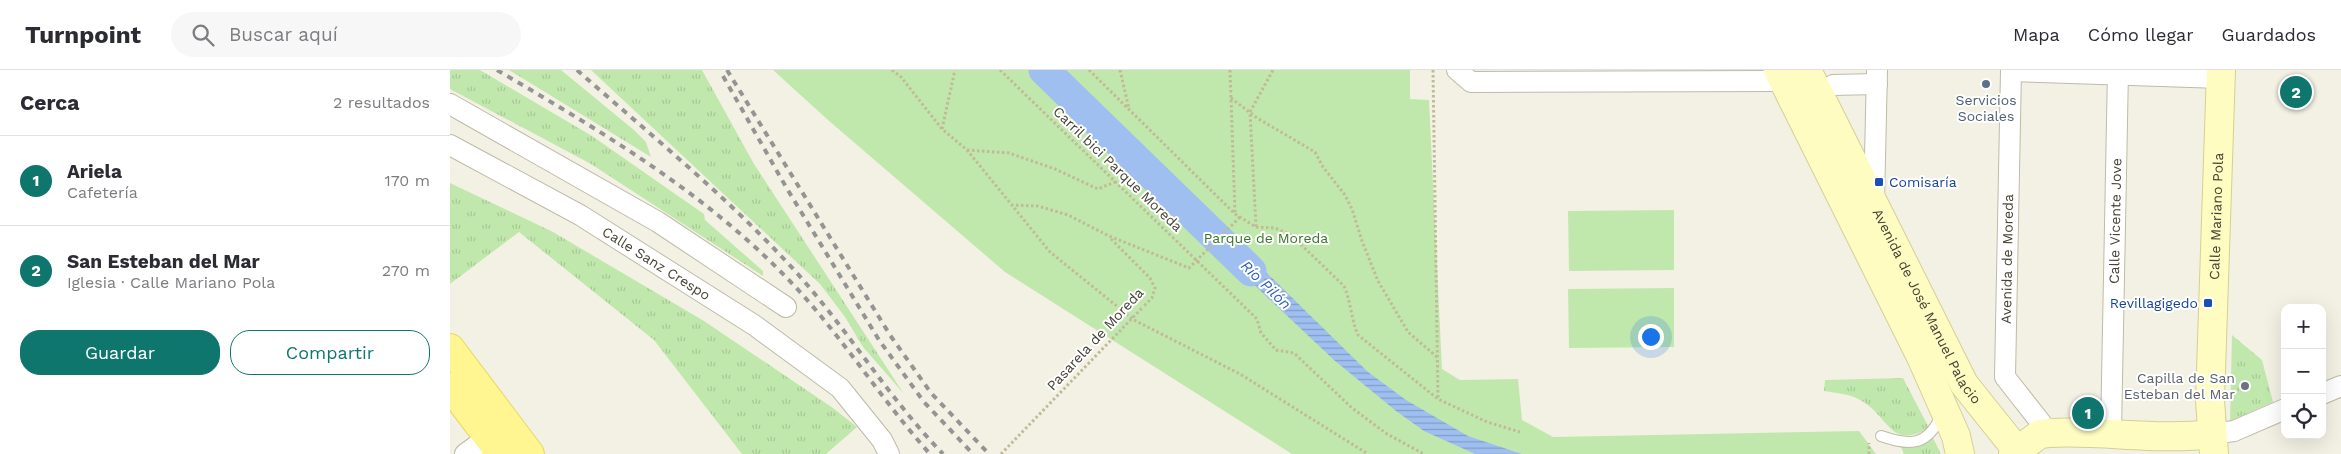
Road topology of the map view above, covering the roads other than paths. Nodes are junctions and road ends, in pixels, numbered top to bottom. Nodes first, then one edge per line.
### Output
1 (1457, 70) edge
2 (2011, 70) edge
3 (2118, 72) edge
4 (1789, 74) edge
5 (2221, 74) edge
6 (1877, 77) edge
7 (1833, 85) dead end
8 (450, 104) edge
9 (450, 144) edge
10 (1874, 201) junction
11 (786, 307) dead end
12 (450, 348) edge
13 (2341, 386) edge
14 (450, 387) edge
15 (2326, 392) edge
16 (1944, 409) junction
17 (2281, 412) edge
18 (2111, 432) junction
19 (2049, 433) junction
20 (1882, 436) dead end
21 (499, 438) edge
22 (2213, 444) edge
23 (2172, 445) edge
24 (2017, 453) edge
25 (466, 454) edge
26 (530, 454) edge
27 (889, 454) edge
28 (1960, 454) edge

1 - 4 street
2 - 3 street
2 - 19 street, Avenida de Moreda
3 - 5 street
3 - 18 street, Calle Vicente Jove
4 - 10 main road, Avenida de José Manuel Palacio
4 - 16 main road, Avenida de José Manuel Palacio
5 - 22 main road, Calle Mariano Pola
6 - 7 street
6 - 10 street
8 - 11 street
9 - 27 street, Calle Sanz Crespo
10 - 24 main road, Avenida de José Manuel Palacio
12 - 21 main road
13 - 15 street
14 - 21 main road
16 - 20 lane
16 - 28 main road, Avenida de José Manuel Palacio
17 - 22 street
18 - 19 main road
18 - 23 main road
19 - 24 main road
21 - 25 street
21 - 26 main road
22 - 23 main road

